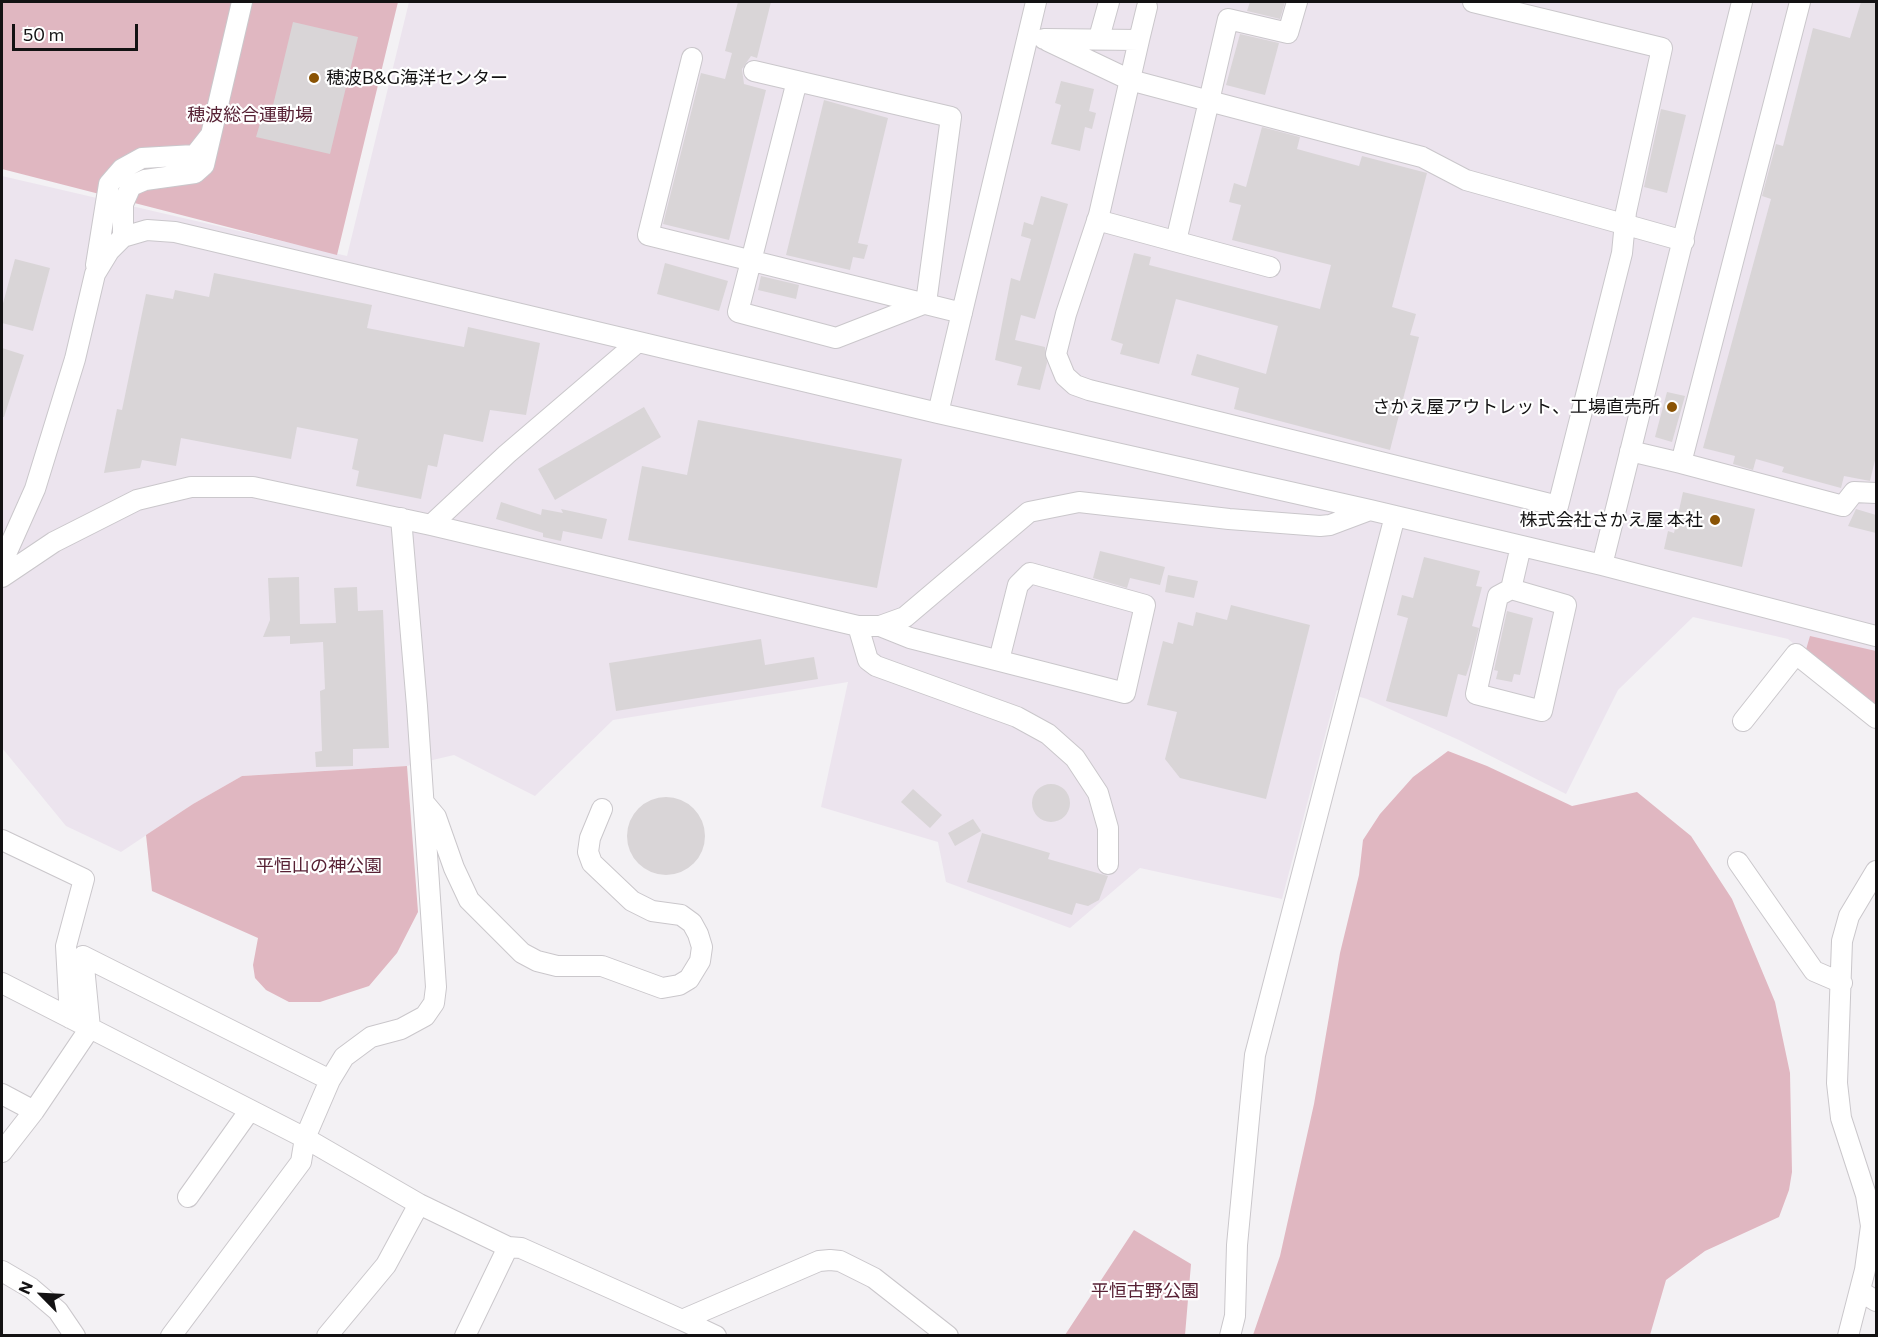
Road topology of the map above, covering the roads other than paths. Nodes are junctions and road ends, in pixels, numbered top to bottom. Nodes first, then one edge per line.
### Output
1 (242, 2) edge
2 (1036, 2) edge
3 (1109, 2) edge
4 (1297, 2) edge
5 (1473, 2) edge
6 (1742, 2) edge
7 (1800, 2) edge
8 (1147, 7) dead end
9 (1036, 37) junction
10 (1099, 38) junction
11 (1139, 40) junction
12 (692, 58) dead end
13 (754, 71) dead end
14 (1130, 80) junction
15 (797, 81) junction
16 (1209, 101) junction
17 (210, 136) junction
18 (1097, 220) junction
19 (1625, 225) junction
20 (123, 237) junction
21 (1684, 241) junction
22 (1176, 242) junction
23 (752, 261) junction
24 (1270, 267) dead end
25 (95, 274) junction
26 (926, 303) junction
27 (962, 313) junction
28 (638, 342) junction
29 (938, 412) junction
30 (1630, 451) junction
31 (1681, 463) junction
32 (1876, 493) edge
33 (1370, 510) junction
34 (1395, 516) junction
35 (401, 518) junction
36 (431, 525) junction
37 (1521, 546) junction
38 (2, 563) edge
39 (1602, 564) junction
40 (2, 577) edge
41 (1511, 589) junction
42 (858, 626) junction
43 (880, 626) junction
44 (1876, 636) edge
45 (999, 660) junction
46 (1876, 718) edge
47 (1743, 722) dead end
48 (424, 803) junction
49 (602, 809) dead end
50 (2, 840) edge
51 (1738, 862) dead end
52 (1108, 864) dead end
53 (1876, 871) edge
54 (2, 983) edge
55 (1842, 983) junction
56 (70, 1018) junction
57 (90, 1028) junction
58 (330, 1080) junction
59 (2, 1094) edge
60 (250, 1110) junction
61 (34, 1111) junction
62 (305, 1138) junction
63 (2, 1152) edge
64 (188, 1197) dead end
65 (419, 1204) junction
66 (508, 1247) junction
67 (2, 1271) edge
68 (1860, 1291) junction
69 (1876, 1301) edge
70 (682, 1320) junction
71 (75, 1335) edge
72 (171, 1335) edge
73 (327, 1335) edge
74 (465, 1335) edge
75 (716, 1335) edge
76 (948, 1335) edge
77 (1230, 1335) edge
78 (1848, 1335) edge

1 - 17 street
2 - 9 street
3 - 10 street
4 - 16 street
5 - 19 street
6 - 21 street
7 - 31 street
8 - 11 street
9 - 10 street
9 - 14 street
9 - 27 street
10 - 11 street
11 - 14 street
12 - 23 street
13 - 15 street
14 - 16 street
14 - 18 street
15 - 23 street
15 - 26 street
16 - 19 street
16 - 22 street
17 - 20 street
17 - 25 street
18 - 19 street
18 - 22 street
19 - 21 street
20 - 25 street
20 - 28 street
21 - 30 street
22 - 24 street
23 - 26 street
23 - 26 street
25 - 38 street
26 - 27 street
27 - 29 street
28 - 29 street
28 - 36 street
29 - 33 street
30 - 31 street
30 - 39 street
31 - 32 street
33 - 34 street
33 - 43 street
34 - 37 street
34 - 77 street
35 - 36 street
35 - 40 street
35 - 48 street
36 - 42 street
37 - 39 street
37 - 41 street
39 - 44 street
41 - 41 street
42 - 43 street
42 - 52 street
43 - 45 street
45 - 45 street
46 - 47 street
48 - 49 street
48 - 58 street
50 - 56 street
51 - 55 street
53 - 55 street
54 - 56 street
55 - 68 street
56 - 57 street
57 - 58 street
57 - 60 street
57 - 61 street
58 - 62 street
59 - 61 street
60 - 62 street
60 - 64 street
61 - 63 street
62 - 65 street
62 - 72 street
65 - 66 street
65 - 73 street
66 - 70 street
66 - 74 street
67 - 71 street
68 - 69 street
68 - 78 street
70 - 75 street
70 - 76 street

